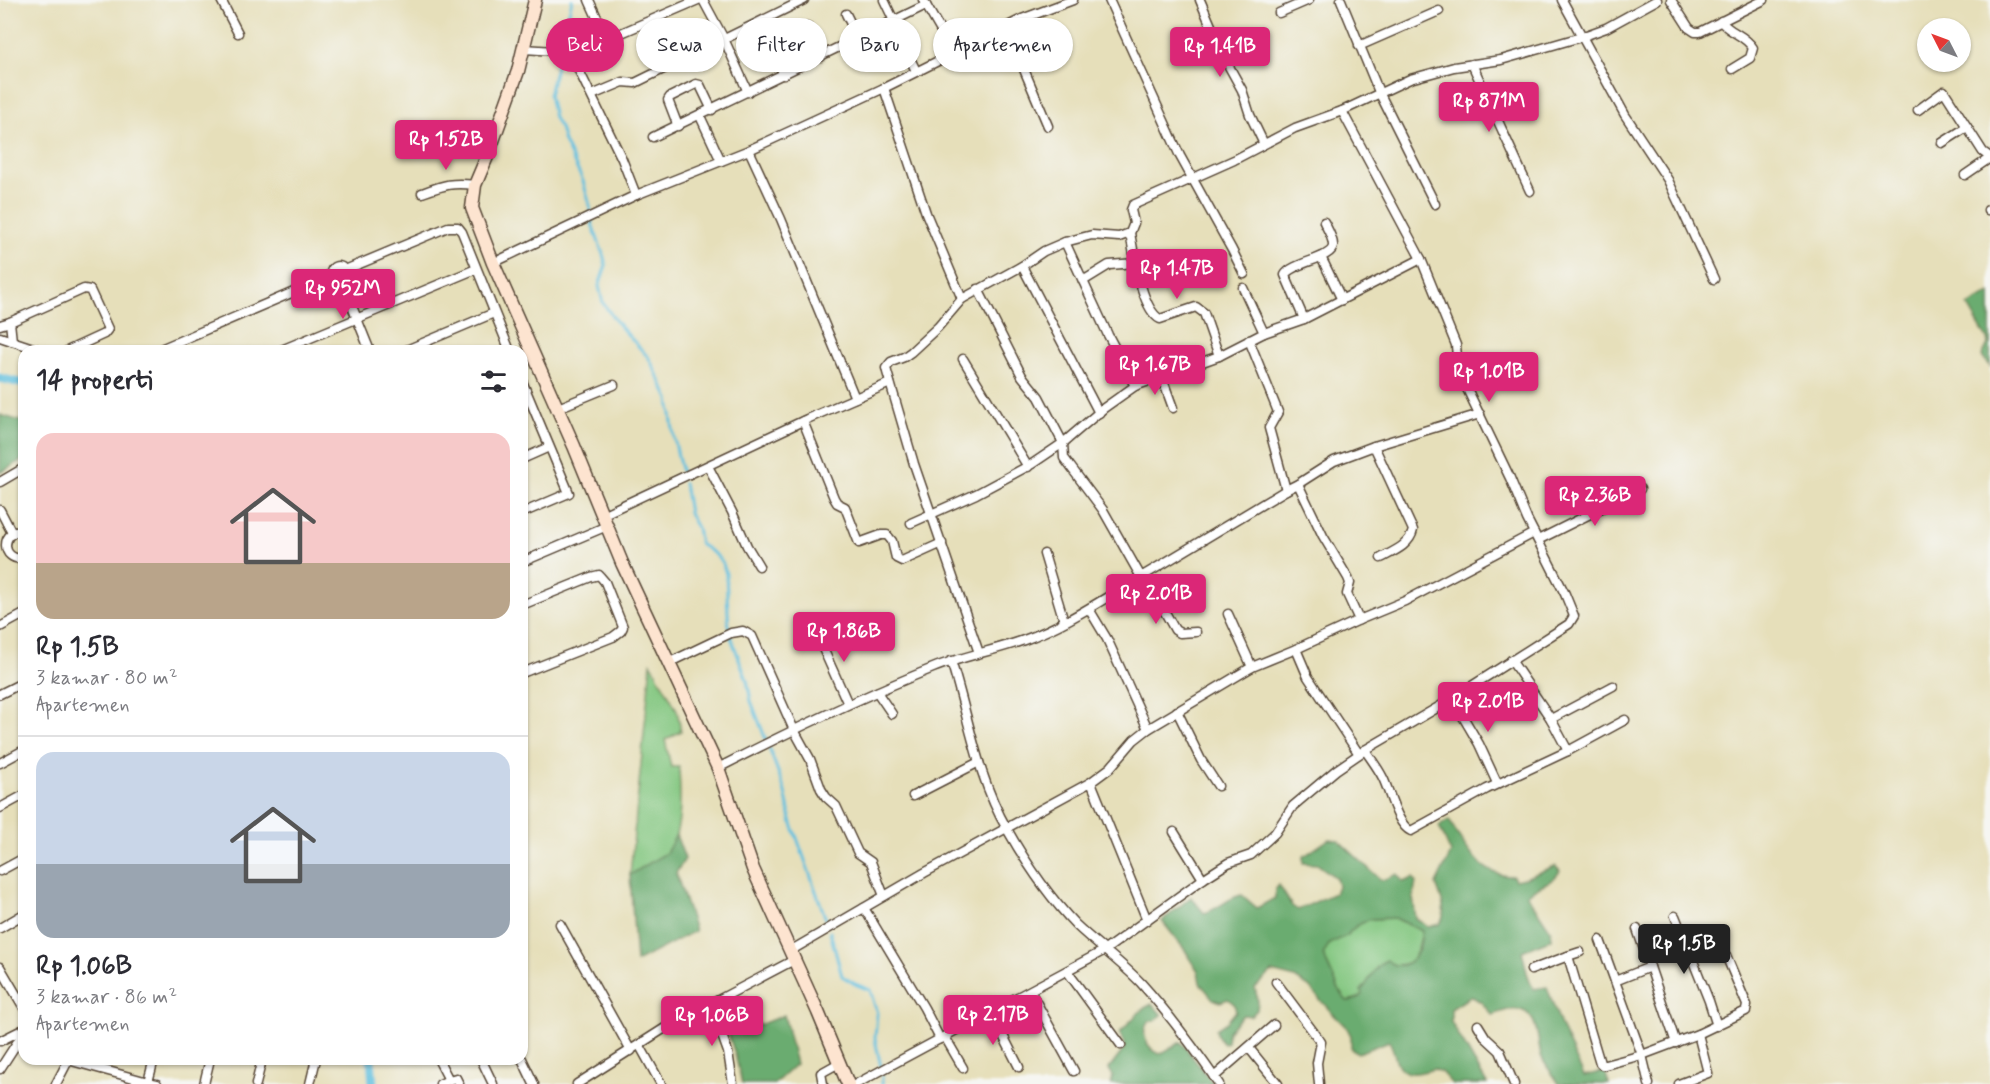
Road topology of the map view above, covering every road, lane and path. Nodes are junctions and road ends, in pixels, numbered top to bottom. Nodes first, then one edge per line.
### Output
1 (221, 0) edge
2 (535, 0) edge
3 (589, 0) edge
4 (698, 0) edge
5 (703, 0) edge
6 (804, 0) edge
7 (884, 0) edge
8 (1073, 0) edge
9 (1109, 0) edge
10 (1200, 0) edge
11 (1310, 0) edge
12 (1341, 0) edge
13 (1562, 0) edge
14 (1657, 0) edge
15 (1671, 0) edge
16 (1764, 0) edge
17 (925, 3) edge
18 (1439, 11) dead end
19 (1279, 13) dead end
20 (846, 14) dead end
21 (597, 18) edge
22 (713, 18) edge
23 (848, 18) edge
24 (893, 18) edge
25 (899, 18) edge
26 (934, 18) edge
27 (1025, 18) edge
28 (1721, 21) junction
29 (624, 32) edge
30 (238, 33) dead end
31 (1581, 37) junction
32 (724, 39) joint
33 (1359, 46) junction
34 (524, 49) junction
35 (546, 49) edge
36 (1472, 64) junction
37 (1732, 69) dead end
38 (578, 72) edge
39 (657, 72) edge
40 (783, 72) edge
41 (790, 72) edge
42 (914, 72) edge
43 (1025, 72) edge
44 (784, 75) junction
45 (884, 88) junction
46 (748, 92) junction
47 (1379, 92) junction
48 (592, 95) junction
49 (712, 110) junction
50 (1917, 110) dead end
51 (1341, 111) junction
52 (700, 116) junction
53 (678, 126) junction
54 (1048, 126) dead end
55 (1967, 127) junction
56 (654, 137) dead end
57 (1942, 143) dead end
58 (1264, 144) junction
59 (749, 150) junction
60 (1990, 158) edge
61 (721, 161) junction
62 (1965, 175) dead end
63 (1192, 178) junction
64 (475, 185) junction
65 (1530, 191) dead end
66 (422, 193) dead end
67 (636, 195) junction
68 (1435, 204) dead end
69 (1324, 222) dead end
70 (1130, 233) junction
71 (1065, 242) junction
72 (1321, 257) junction
73 (1421, 259) junction
74 (493, 263) junction
75 (1136, 263) junction
76 (1022, 266) junction
77 (476, 269) junction
78 (345, 270) junction
79 (1244, 274) dead end
80 (331, 276) junction
81 (340, 279) junction
82 (1714, 279) dead end
83 (1083, 281) junction
84 (1243, 288) dead end
85 (978, 289) junction
86 (962, 299) junction
87 (1342, 300) junction
88 (494, 313) junction
89 (357, 319) junction
90 (1304, 319) junction
91 (10, 322) junction
92 (0, 325) edge
93 (1264, 333) junction
94 (0, 338) edge
95 (12, 340) junction
96 (1249, 340) junction
97 (26, 345) edge
98 (80, 345) edge
99 (170, 345) edge
100 (294, 345) edge
101 (368, 345) edge
102 (418, 345) edge
103 (507, 345) edge
104 (1219, 356) junction
105 (963, 359) dead end
106 (1161, 375) junction
107 (890, 383) junction
108 (614, 385) dead end
109 (1135, 386) junction
110 (528, 396) edge
111 (855, 398) junction
112 (531, 404) junction
113 (528, 405) edge
114 (558, 408) junction
115 (1173, 408) dead end
116 (1099, 413) junction
117 (1480, 414) junction
118 (803, 421) junction
119 (1063, 443) junction
120 (1374, 446) junction
121 (549, 447) junction
122 (528, 456) edge
123 (708, 466) junction
124 (1028, 467) junction
125 (18, 472) edge
126 (0, 482) edge
127 (1298, 484) junction
128 (1640, 489) dead end
129 (1286, 490) junction
130 (0, 510) edge
131 (528, 510) edge
132 (931, 514) junction
133 (605, 521) junction
134 (911, 523) dead end
135 (18, 531) edge
136 (12, 533) junction
137 (1536, 536) junction
138 (942, 543) junction
139 (3, 551) edge
140 (1044, 554) dead end
141 (18, 558) edge
142 (1381, 558) dead end
143 (528, 559) edge
144 (759, 566) dead end
145 (1142, 576) junction
146 (528, 603) edge
147 (1089, 609) junction
148 (1228, 614) dead end
149 (18, 617) edge
150 (1359, 620) junction
151 (1064, 621) junction
152 (0, 627) edge
153 (1196, 632) dead end
154 (816, 633) dead end
155 (1296, 649) junction
156 (980, 652) junction
157 (1511, 660) junction
158 (951, 661) junction
159 (668, 663) junction
160 (1252, 667) junction
161 (528, 671) edge
162 (18, 684) edge
163 (1613, 686) dead end
164 (877, 692) junction
165 (0, 694) edge
166 (1452, 698) junction
167 (848, 704) junction
168 (1177, 711) junction
169 (892, 714) dead end
170 (1551, 719) junction
171 (1625, 720) dead end
172 (1148, 729) junction
173 (794, 730) junction
174 (1568, 751) junction
175 (1362, 752) junction
176 (18, 753) edge
177 (979, 762) junction
178 (0, 763) edge
179 (718, 768) junction
180 (1091, 782) junction
181 (1497, 783) junction
182 (1218, 786) dead end
183 (913, 796) dead end
184 (18, 798) edge
185 (0, 808) edge
186 (1006, 828) junction
187 (1174, 832) dead end
188 (18, 861) edge
189 (0, 871) edge
190 (1203, 879) junction
191 (884, 896) junction
192 (864, 908) junction
193 (1674, 916) dead end
194 (18, 918) edge
195 (1147, 920) junction
196 (560, 924) dead end
197 (0, 928) edge
198 (1637, 929) dead end
199 (1717, 934) dead end
200 (1600, 940) dead end
201 (1105, 950) junction
202 (1580, 952) dead end
203 (792, 955) junction
204 (1568, 956) junction
205 (0, 967) edge
206 (1650, 967) junction
207 (1530, 970) dead end
208 (1067, 971) junction
209 (3, 981) edge
210 (1615, 981) junction
211 (1276, 982) dead end
212 (1030, 991) junction
213 (18, 1000) edge
214 (711, 1005) junction
215 (991, 1012) junction
216 (1274, 1025) dead end
217 (1478, 1025) dead end
218 (1717, 1026) junction
219 (18, 1034) edge
220 (1698, 1034) junction
221 (943, 1038) junction
222 (18, 1040) edge
223 (0, 1041) edge
224 (1676, 1043) junction
225 (1121, 1045) dead end
226 (640, 1046) junction
227 (1249, 1048) junction
228 (631, 1051) junction
229 (1642, 1055) junction
230 (839, 1064) junction
231 (65, 1065) edge
232 (103, 1065) edge
233 (153, 1065) edge
234 (209, 1065) edge
235 (261, 1065) edge
236 (315, 1065) edge
237 (440, 1065) edge
238 (485, 1065) edge
239 (525, 1065) edge
240 (1019, 1067) dead end
241 (963, 1068) dead end
242 (0, 1069) edge
243 (1074, 1071) dead end
244 (1216, 1080) edge
245 (444, 1082) edge
246 (583, 1082) edge
247 (151, 1083) edge
248 (56, 1084) edge
249 (204, 1084) edge
250 (256, 1084) edge
251 (310, 1084) edge
252 (459, 1084) edge
253 (493, 1084) edge
254 (534, 1084) edge
255 (661, 1084) edge
256 (733, 1084) edge
257 (823, 1084) edge
258 (848, 1084) edge
259 (856, 1084) edge
260 (1278, 1084) edge
261 (1319, 1084) edge
262 (1514, 1084) edge
263 (1649, 1084) edge
264 (1679, 1084) edge

1 - 30 street
2 - 34 main road
3 - 21 street
4 - 29 street
5 - 22 street
6 - 32 street
7 - 24 street
8 - 27 street
9 - 63 street
10 - 58 street
11 - 19 street
12 - 33 street
13 - 31 street
14 - 31 street
15 - 28 street
16 - 28 street
17 - 25 street
17 - 26 street
18 - 33 street
20 - 23 street
28 - 37 street
31 - 36 street
31 - 82 street
32 - 46 street
33 - 47 street
34 - 35 street
34 - 64 main road
36 - 47 street
36 - 65 street
38 - 48 street
39 - 48 street
40 - 44 street
41 - 44 street
42 - 45 street
43 - 54 street
44 - 46 street
45 - 59 street
45 - 86 street
46 - 49 street
47 - 51 street
47 - 68 street
48 - 67 street
49 - 52 street
49 - 53 street
50 - 55 street
51 - 58 street
51 - 73 street
52 - 53 street
52 - 61 street
53 - 56 street
55 - 57 street
55 - 60 street
58 - 63 street
59 - 61 street
59 - 111 street
60 - 62 street
61 - 67 street
63 - 70 street
63 - 79 street
64 - 66 street
64 - 74 main road
67 - 74 street
69 - 72 street
70 - 71 street
70 - 75 street
71 - 76 street
71 - 83 street
72 - 87 street
72 - 90 street
73 - 87 street
73 - 117 street
74 - 114 main road
75 - 83 street
75 - 104 street
76 - 85 street
76 - 116 street
77 - 78 street
77 - 88 street
77 - 89 street
78 - 80 street
78 - 81 street
80 - 81 street
80 - 99 street
81 - 89 street
83 - 109 street
84 - 93 street
85 - 86 street
85 - 119 street
86 - 107 street
87 - 90 street
88 - 102 street
88 - 103 street
89 - 100 street
89 - 101 street
90 - 93 street
91 - 92 street
91 - 95 street
91 - 98 street
93 - 96 street
94 - 95 street
95 - 97 street
96 - 104 street
96 - 129 street
104 - 106 street
105 - 124 street
106 - 109 street
106 - 115 street
107 - 111 street
107 - 132 street
108 - 114 street
109 - 116 street
110 - 112 street
111 - 118 street
112 - 113 street
112 - 121 street
114 - 133 main road
116 - 119 street
117 - 120 street
117 - 137 street
118 - 123 street
118 - 138 street
119 - 124 street
119 - 145 street
120 - 127 street
120 - 142 street
121 - 122 street
121 - 131 street
123 - 133 street
123 - 144 street
124 - 132 street
125 - 126 street
127 - 129 street
127 - 150 street
128 - 137 street
129 - 145 street
130 - 136 street
132 - 134 street
132 - 138 street
133 - 143 street
133 - 159 main road
135 - 136 street
136 - 139 street
137 - 150 street
137 - 157 street
138 - 156 street
139 - 141 street
140 - 151 street
145 - 147 street
145 - 153 street
146 - 161 street
147 - 151 street
147 - 172 street
148 - 160 street
149 - 152 street
150 - 155 street
151 - 156 street
154 - 167 street
155 - 160 street
155 - 175 street
156 - 158 street
157 - 166 street
157 - 170 street
158 - 164 street
158 - 177 street
159 - 173 street
159 - 179 main road
160 - 168 street
162 - 165 street
163 - 170 street
164 - 167 street
164 - 169 street
166 - 175 street
166 - 181 street
167 - 173 street
168 - 172 street
168 - 182 street
170 - 174 street
171 - 174 street
172 - 180 street
173 - 179 street
173 - 191 street
174 - 181 street
175 - 181 street
175 - 190 street
176 - 178 street
177 - 183 street
177 - 186 street
179 - 203 main road
180 - 186 street
180 - 195 street
184 - 185 street
186 - 191 street
186 - 201 street
187 - 190 street
188 - 189 street
190 - 195 street
191 - 192 street
192 - 203 street
192 - 221 street
193 - 218 street
194 - 197 street
195 - 201 street
196 - 228 street
198 - 206 street
199 - 218 street
200 - 210 street
201 - 208 street
201 - 244 street
202 - 204 street
203 - 214 street
203 - 230 main road
204 - 207 street
204 - 229 street
205 - 209 street
206 - 210 street
206 - 224 street
208 - 212 street
208 - 225 street
209 - 213 street
210 - 229 street
211 - 261 street
212 - 215 street
212 - 243 street
214 - 226 street
214 - 256 street
215 - 221 street
215 - 240 street
216 - 227 street
217 - 262 street
218 - 220 street
219 - 223 street
220 - 224 street
220 - 264 street
221 - 241 street
221 - 259 street
222 - 242 street
224 - 229 street
226 - 228 street
226 - 255 street
227 - 244 street
227 - 260 street
228 - 246 street
229 - 263 street
230 - 257 street
230 - 258 main road
231 - 248 street
232 - 247 street
233 - 247 street
234 - 249 street
235 - 250 street
236 - 251 street
237 - 245 street
238 - 253 street
239 - 254 street
245 - 252 street

